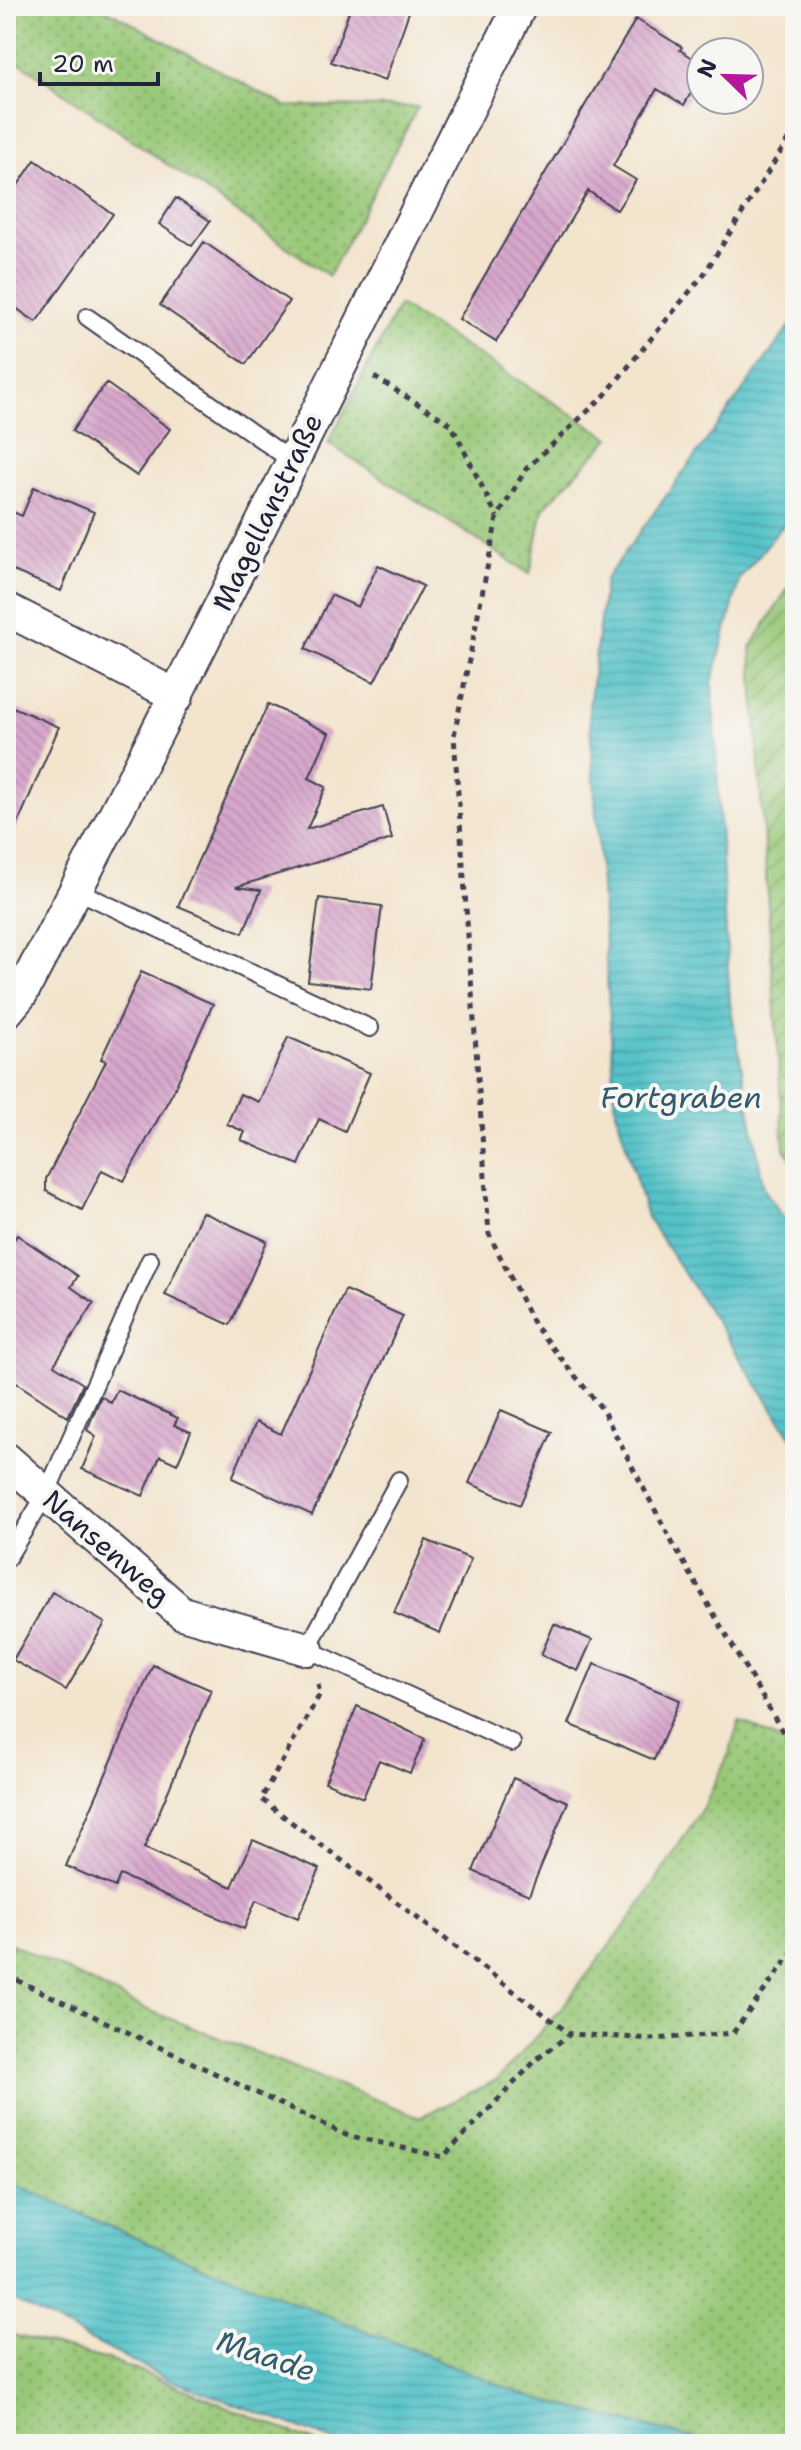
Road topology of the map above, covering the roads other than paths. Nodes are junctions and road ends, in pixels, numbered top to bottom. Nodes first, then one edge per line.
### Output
1 (520, 6) edge
2 (87, 317) dead end
3 (292, 461) junction
4 (6, 609) edge
5 (177, 696) junction
6 (76, 890) junction
7 (6, 1012) edge
8 (370, 1028) dead end
9 (150, 1260) dead end
10 (6, 1459) edge
11 (399, 1480) dead end
12 (46, 1494) junction
13 (6, 1560) edge
14 (307, 1649) junction
15 (512, 1743) dead end

1 - 3 street, Magellanstraße
2 - 3 lane
3 - 5 street, Magellanstraße
4 - 5 street
5 - 6 street, Magellanstraße
6 - 7 street, Magellanstraße
6 - 8 lane
9 - 12 lane
10 - 12 street, Nansenweg
11 - 14 lane
12 - 13 lane
12 - 14 street, Nansenweg
14 - 15 lane

